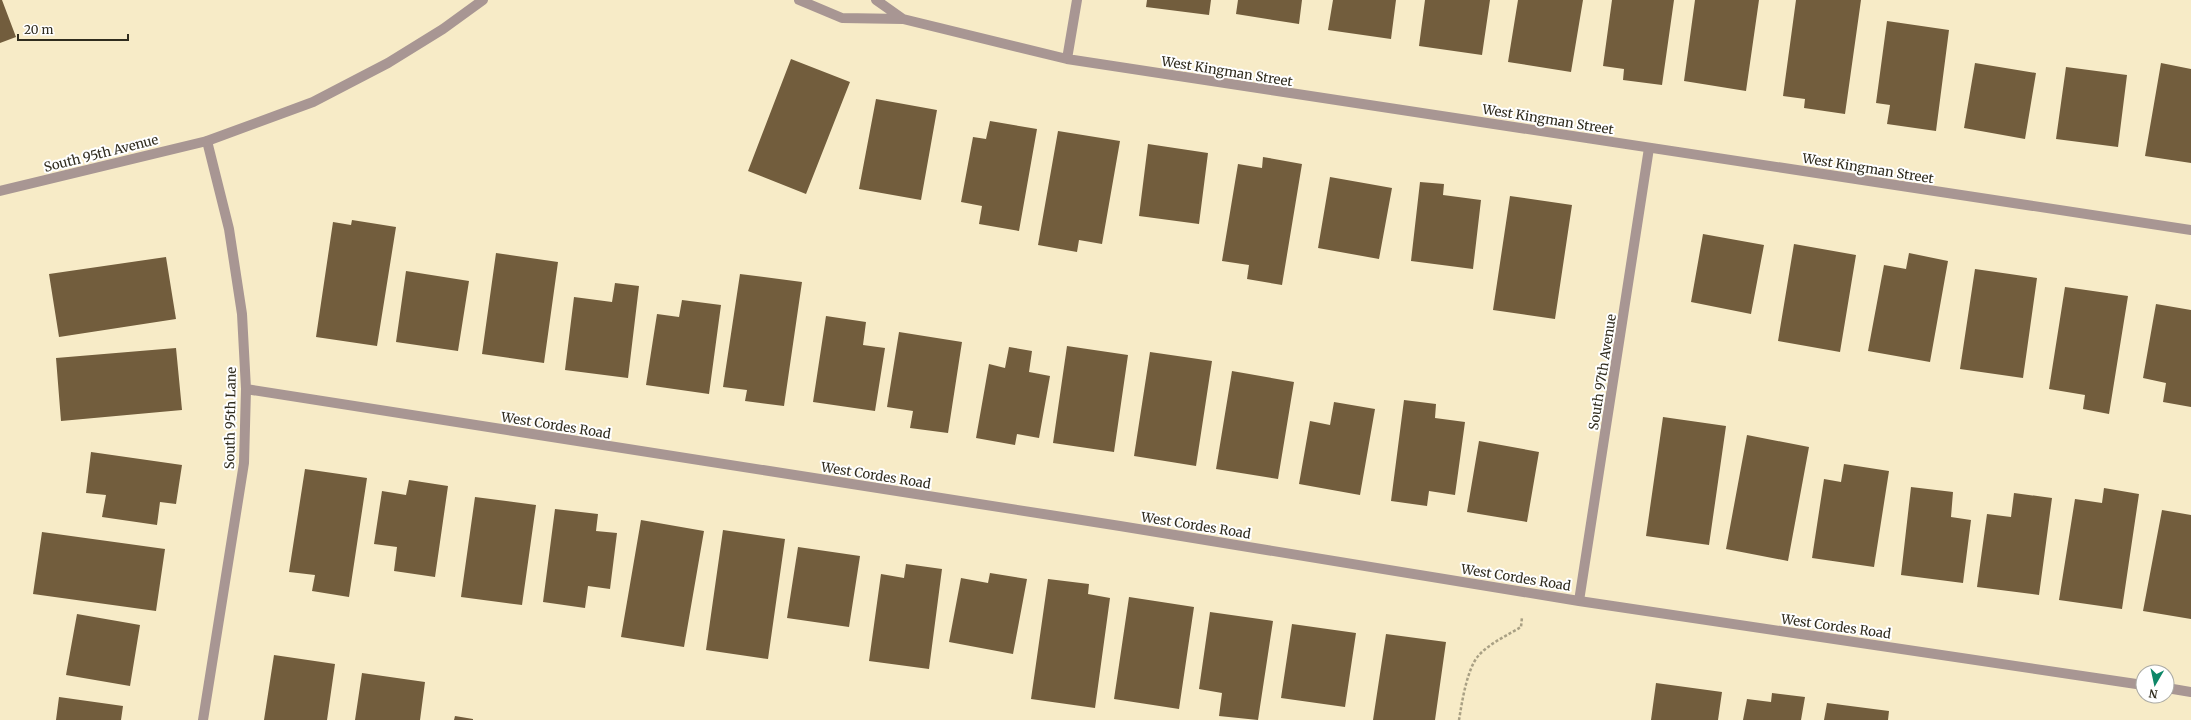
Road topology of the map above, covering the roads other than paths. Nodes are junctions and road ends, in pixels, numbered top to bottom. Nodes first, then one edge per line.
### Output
1 (482, 0) edge
2 (799, 0) edge
3 (876, 0) edge
4 (1076, 0) edge
5 (903, 19) junction
6 (1067, 60) junction
7 (207, 141) junction
8 (1650, 148) junction
9 (0, 191) edge
10 (2191, 230) edge
11 (246, 389) junction
12 (1579, 601) junction
13 (2135, 683) edge
14 (2175, 689) edge
15 (2191, 692) edge
16 (203, 720) edge

1 - 7 street, South 95th Avenue
2 - 5 street, West Kingman Street
3 - 5 street, West Kingman Street
4 - 6 street
5 - 6 street, West Kingman Street
6 - 8 street, West Kingman Street
7 - 9 street, South 95th Avenue
7 - 11 street, South 95th Lane
8 - 10 street, West Kingman Street
8 - 12 street, South 97th Avenue
11 - 12 street, West Cordes Road
11 - 16 street, South 95th Lane
12 - 13 street, West Cordes Road
14 - 15 street

